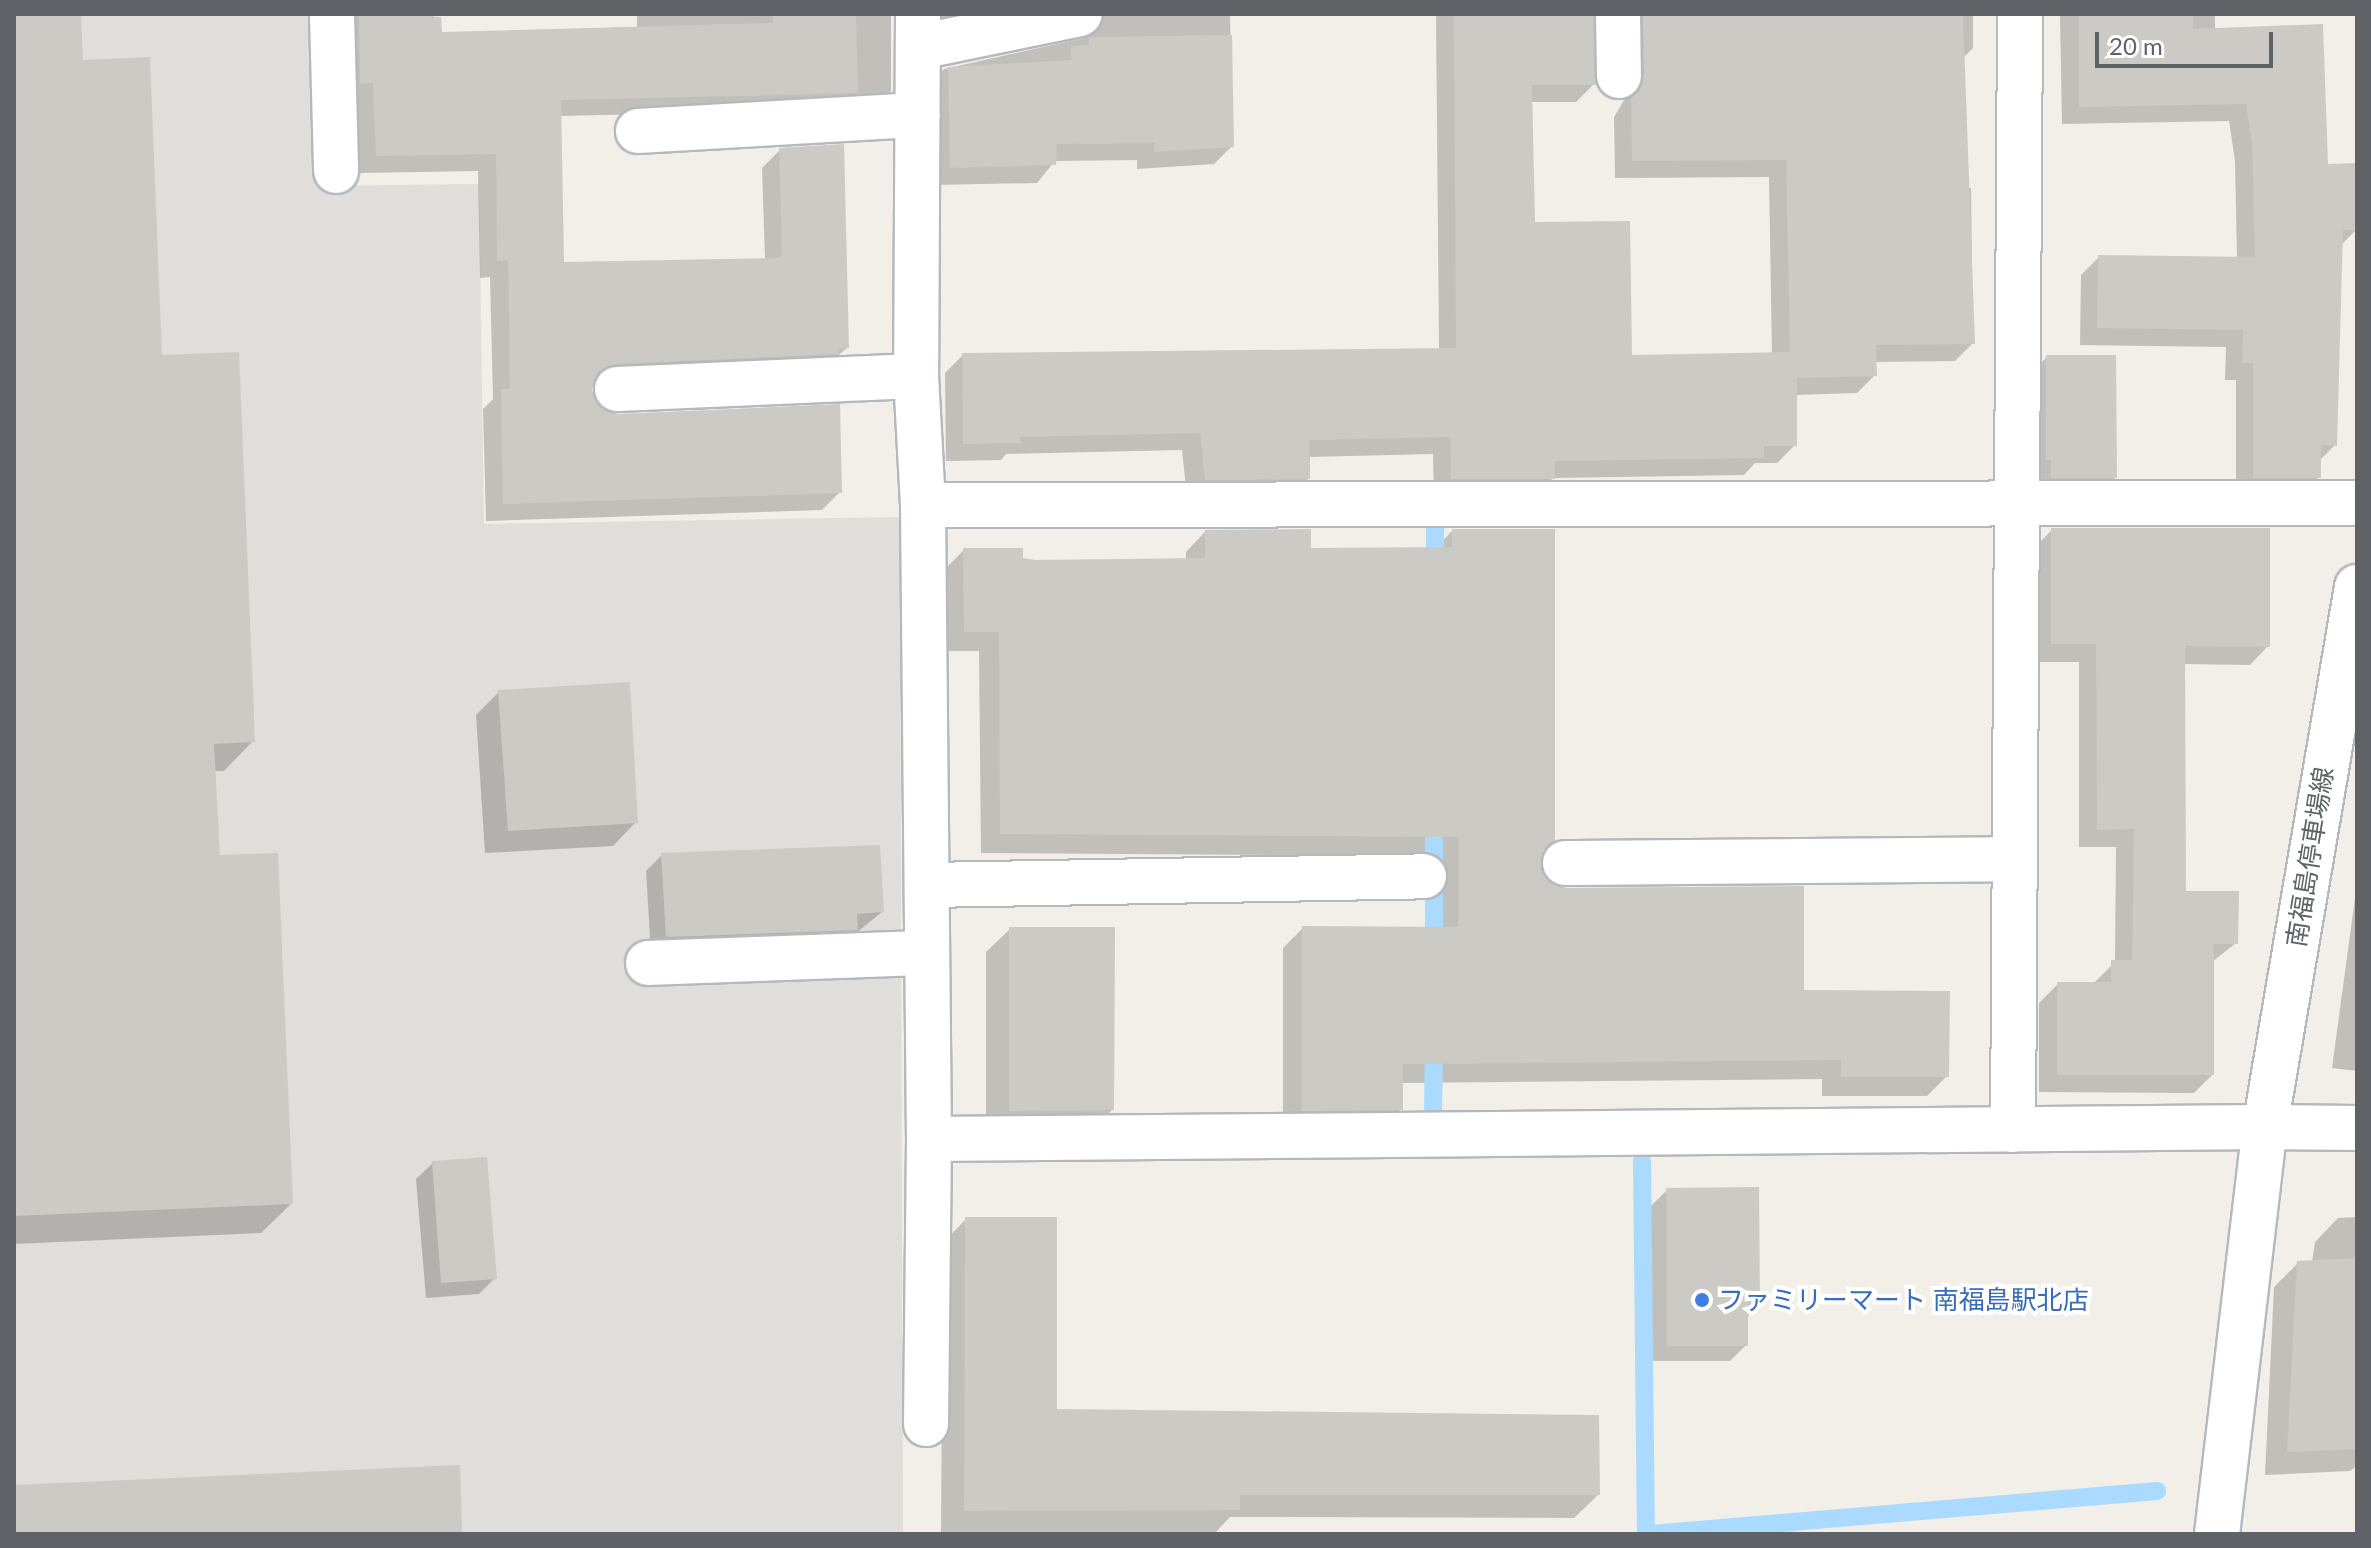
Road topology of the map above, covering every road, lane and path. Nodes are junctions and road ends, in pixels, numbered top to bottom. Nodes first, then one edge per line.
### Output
1 (332, 14) edge
2 (1080, 14) edge
3 (1618, 14) edge
4 (2020, 14) edge
5 (919, 30) edge
6 (1619, 76) dead end
7 (918, 115) junction
8 (638, 131) dead end
9 (336, 171) dead end
10 (916, 376) junction
11 (617, 389) dead end
12 (2357, 503) edge
13 (923, 505) junction
14 (2016, 505) junction
15 (2357, 587) edge
16 (2014, 859) junction
17 (1565, 863) dead end
18 (1424, 876) dead end
19 (927, 885) junction
20 (927, 953) junction
21 (648, 963) dead end
22 (2265, 1127) junction
23 (2357, 1128) edge
24 (2013, 1130) junction
25 (929, 1139) junction
26 (926, 1424) dead end
27 (2217, 1534) edge

1 - 9 street
2 - 5 street
3 - 6 street
4 - 14 street
5 - 7 street
7 - 8 street
7 - 10 street
10 - 11 street
10 - 13 street
12 - 14 street
13 - 14 street
13 - 19 street
14 - 16 street
15 - 22 street, 南福島停車場線
16 - 17 street
16 - 24 street
18 - 19 street
19 - 20 street
20 - 21 street
20 - 25 street
22 - 23 street
22 - 24 street
22 - 27 street, 南福島停車場線
24 - 25 street
25 - 26 street

